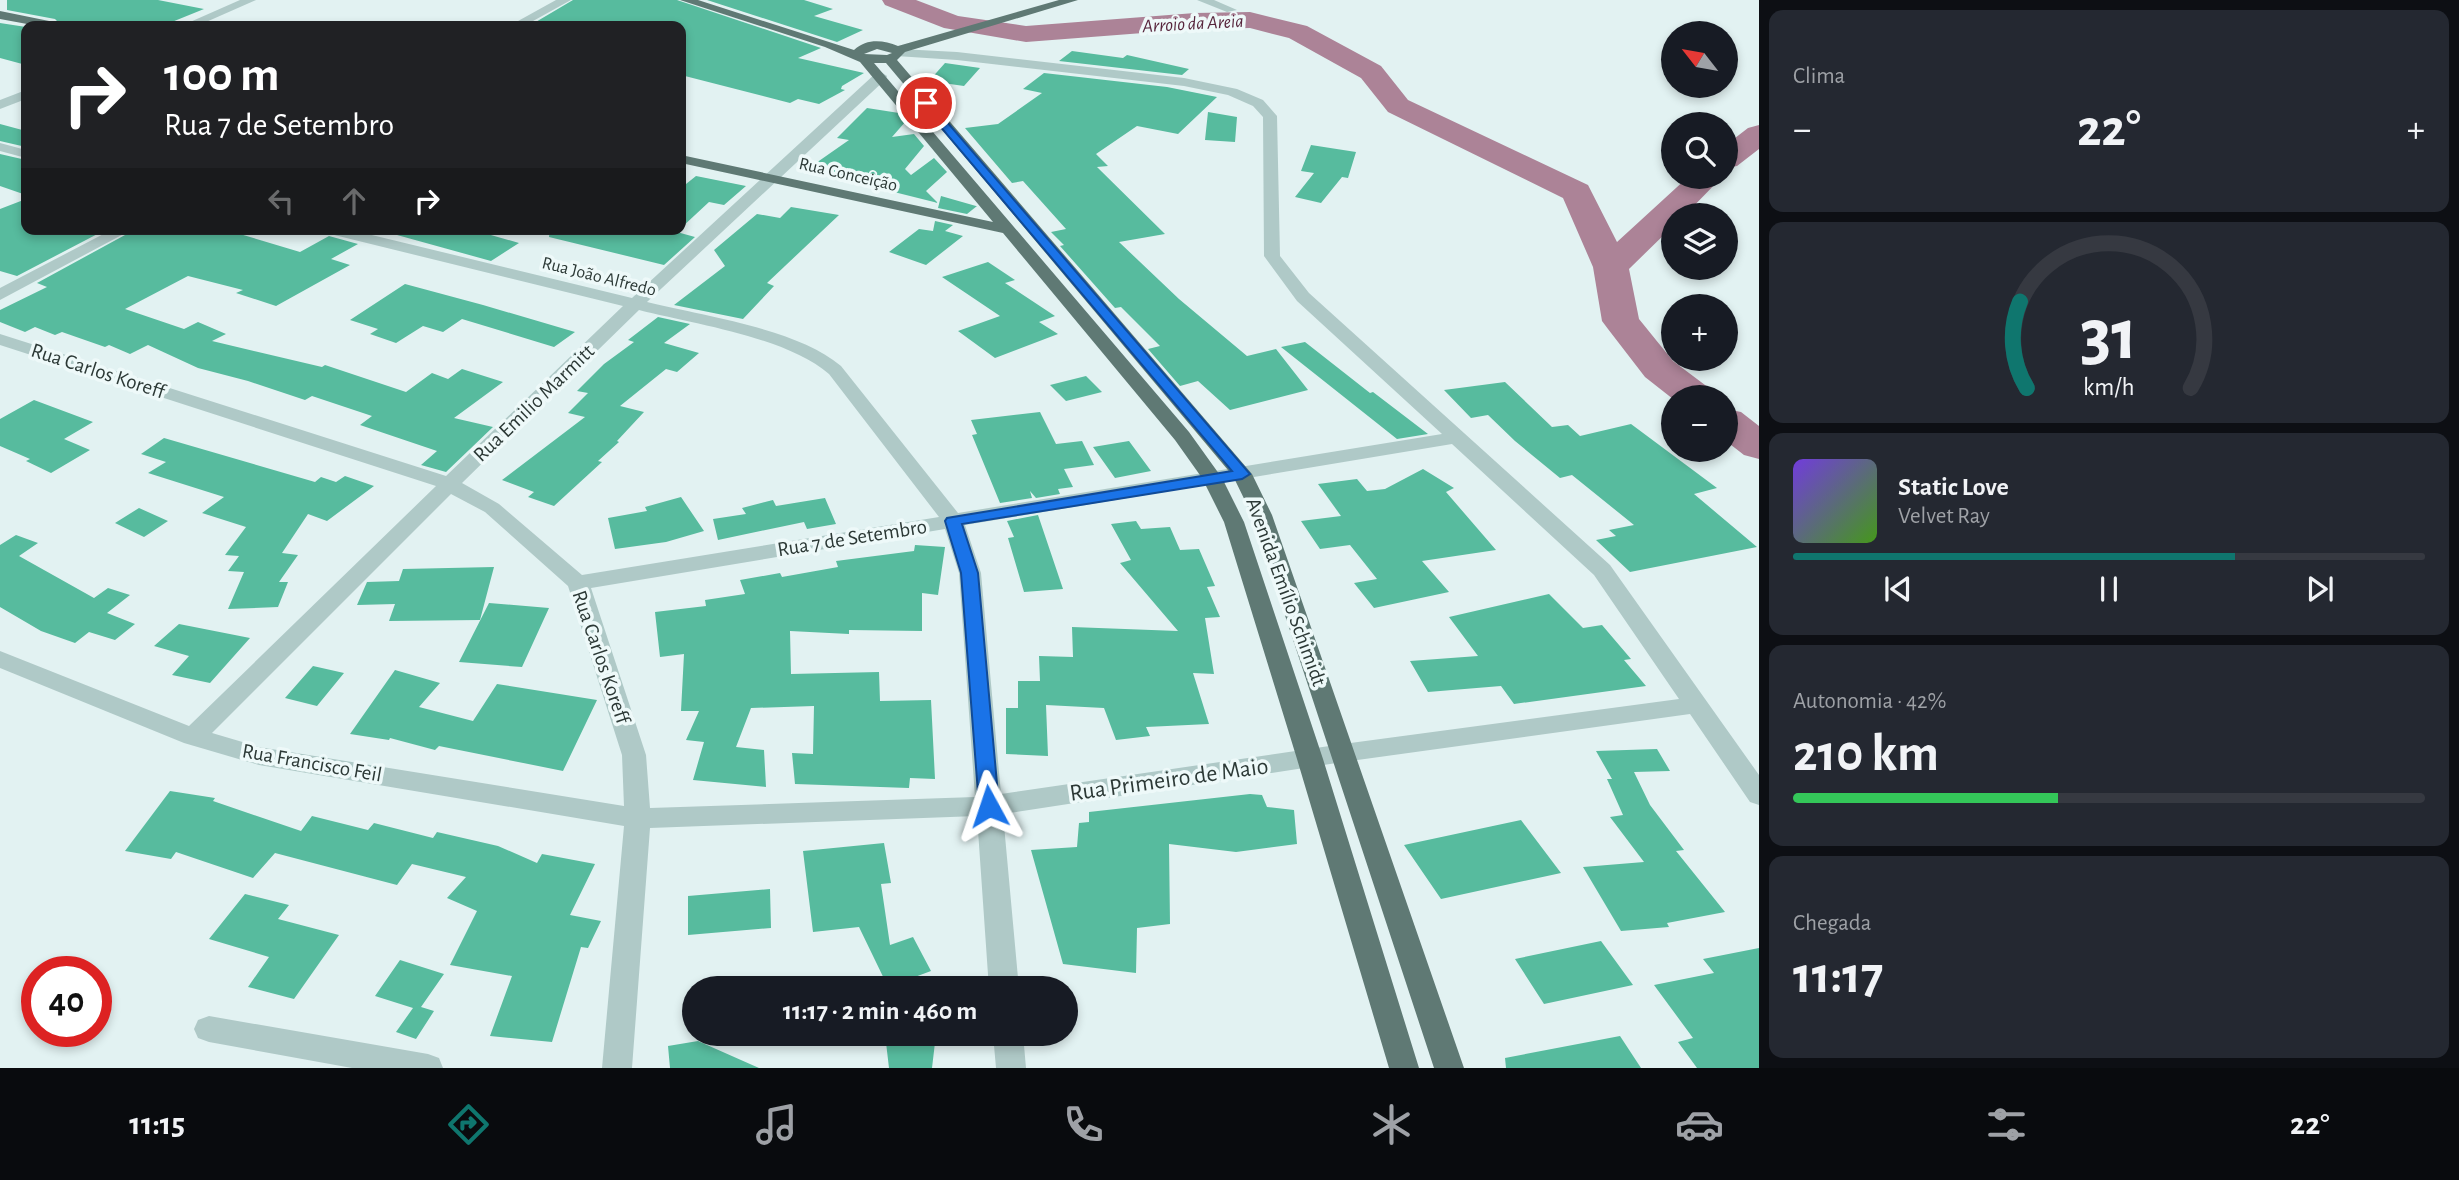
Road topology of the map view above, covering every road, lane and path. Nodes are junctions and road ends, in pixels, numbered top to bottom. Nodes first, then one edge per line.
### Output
1 (250, 0) edge
2 (565, 0) edge
3 (686, 0) edge
4 (712, 0) edge
5 (1072, 0) edge
6 (1203, 0) edge
7 (1231, 10) dead end
8 (0, 15) edge
9 (29, 21) edge
10 (199, 21) edge
11 (525, 21) edge
12 (894, 52) junction
13 (864, 53) junction
14 (881, 76) junction
15 (21, 96) edge
16 (0, 106) edge
17 (940, 120) junction
18 (919, 122) junction
19 (0, 147) edge
20 (21, 153) edge
21 (686, 160) edge
22 (769, 177) junction
23 (1032, 228) junction
24 (1007, 230) junction
25 (114, 235) edge
26 (351, 235) edge
27 (0, 295) edge
28 (635, 306) junction
29 (0, 339) edge
30 (1458, 437) junction
31 (1242, 474) junction
32 (1212, 478) junction
33 (449, 484) junction
34 (953, 521) junction
35 (578, 583) junction
36 (0, 659) edge
37 (1697, 705) junction
38 (193, 737) junction
39 (1343, 753) junction
40 (1310, 759) junction
41 (1759, 795) edge
42 (989, 806) junction
43 (638, 818) junction
44 (1003, 976) edge
45 (209, 1029) dead end
46 (1009, 1046) edge
47 (428, 1068) edge
48 (617, 1068) edge
49 (1011, 1068) edge
50 (1404, 1068) edge
51 (1449, 1068) edge

1 - 10 street
2 - 11 street
3 - 13 main road
4 - 13 main road
5 - 12 main road
6 - 7 street
8 - 9 main road
12 - 13 main road
12 - 17 main road, Avenida Emílio Schimidt
12 - 30 street
13 - 14 main road, Avenida Emílio Schimidt
14 - 18 main road, Avenida Emílio Schimidt
14 - 22 street, Rua Emilio Marmitt
15 - 16 street
17 - 18 main road
17 - 23 main road, Avenida Emílio Schimidt
18 - 24 main road, Avenida Emílio Schimidt
19 - 20 street
21 - 22 main road, Rua Conceição
22 - 24 main road, Rua Conceição
22 - 28 street, Rua Emilio Marmitt
23 - 24 main road, Rua Conceição
23 - 31 main road, Avenida Emílio Schimidt
24 - 32 main road, Avenida Emílio Schimidt
25 - 27 street
26 - 28 street, Rua João Alfredo
28 - 33 street, Rua Emilio Marmitt
28 - 34 street, Rua João Alfredo
29 - 33 street, Rua Carlos Koreff
30 - 31 street, Rua 7 de Setembro
30 - 37 street
31 - 32 street, Rua 7 de Setembro
31 - 39 main road, Avenida Emílio Schimidt
32 - 34 street, Rua 7 de Setembro
32 - 40 main road, Avenida Emílio Schimidt
33 - 35 street, Rua Carlos Koreff
33 - 38 street, Rua Emilio Marmitt
34 - 35 street, Rua 7 de Setembro
34 - 42 street, Rua João Alfredo
35 - 43 street, Rua Carlos Koreff
36 - 38 street, Rua Francisco Feil
37 - 39 street, Rua Primeiro de Maio
37 - 41 street
38 - 43 street, Rua Francisco Feil
39 - 40 street, Rua Primeiro de Maio
39 - 51 main road, Avenida Emílio Schimidt
40 - 42 street, Rua Primeiro de Maio
40 - 50 main road, Avenida Emílio Schimidt
42 - 43 street, Rua Primeiro de Maio
42 - 44 street, Rua João Alfredo
43 - 48 street, Rua Carlos Koreff
45 - 47 street
46 - 49 street

